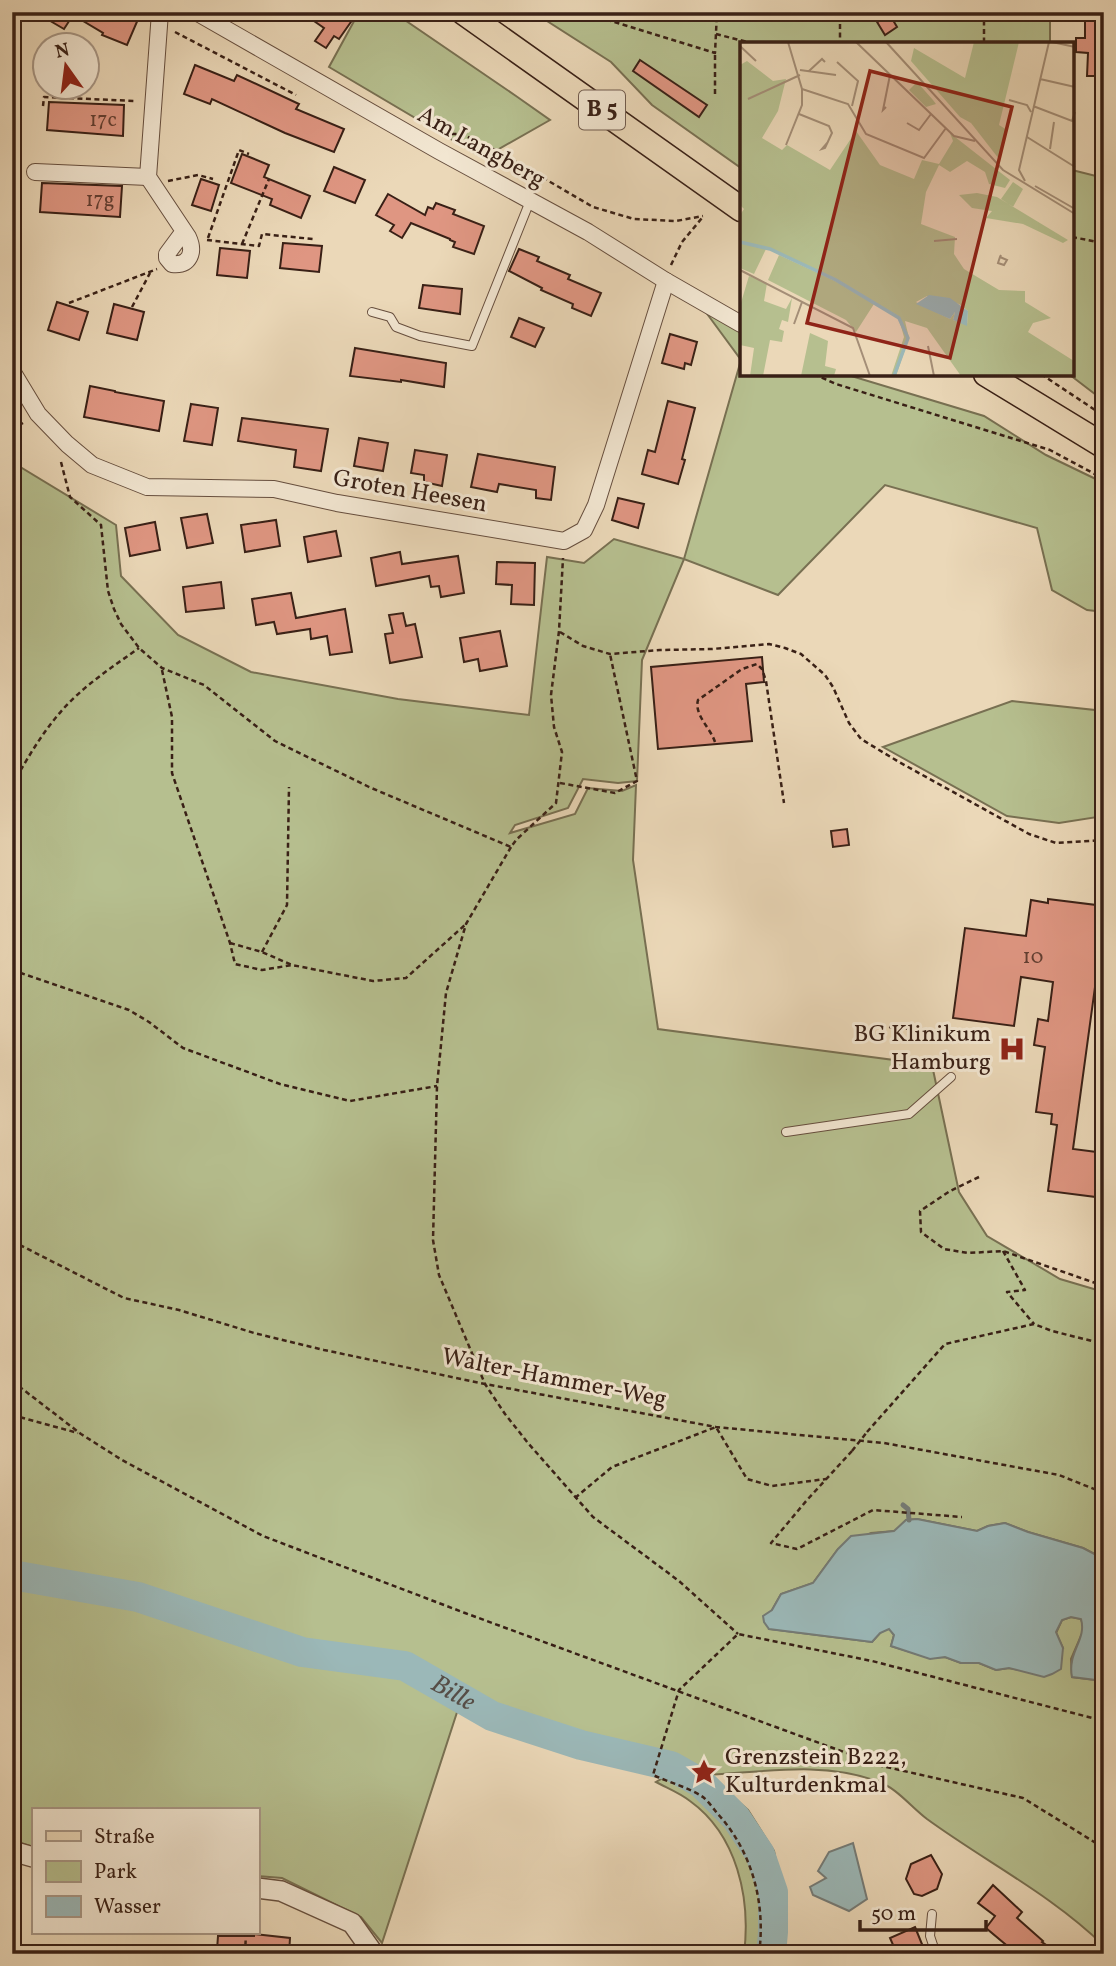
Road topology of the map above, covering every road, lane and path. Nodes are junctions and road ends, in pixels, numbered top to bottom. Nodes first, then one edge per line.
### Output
1 (196, 12) edge
2 (463, 12) edge
3 (582, 12) edge
4 (717, 12) edge
5 (839, 12) edge
6 (984, 12) edge
7 (160, 18) edge
8 (716, 34) junction
9 (747, 42) edge
10 (840, 42) edge
11 (984, 42) edge
12 (715, 53) junction
13 (715, 94) dead end
14 (296, 95) dead end
15 (153, 102) junction
16 (43, 106) dead end
17 (420, 140) junction
18 (249, 154) dead end
19 (35, 172) dead end
20 (213, 179) dead end
21 (269, 179) dead end
22 (150, 181) junction
23 (530, 201) junction
24 (740, 208) edge
25 (186, 234) junction
26 (1074, 237) edge
27 (313, 239) dead end
28 (207, 240) junction
29 (242, 244) junction
30 (169, 262) joint
31 (150, 273) junction
32 (666, 281) junction
33 (69, 303) dead end
34 (132, 307) dead end
35 (372, 312) dead end
36 (740, 323) edge
37 (1104, 358) edge
38 (12, 371) edge
39 (818, 376) edge
40 (989, 376) edge
41 (1044, 376) edge
42 (1104, 391) edge
43 (1098, 412) junction
44 (1104, 416) edge
45 (67, 444) junction
46 (1104, 446) edge
47 (1104, 479) edge
48 (564, 541) junction
49 (559, 631) junction
50 (139, 648) junction
51 (610, 654) junction
52 (162, 668) junction
53 (715, 742) dead end
54 (558, 783) junction
55 (12, 785) edge
56 (289, 787) dead end
57 (784, 803) dead end
58 (1104, 840) edge
59 (511, 847) junction
60 (466, 924) junction
61 (230, 943) junction
62 (262, 952) junction
63 (292, 965) junction
64 (12, 970) edge
65 (889, 1027) dead end
66 (941, 1032) dead end
67 (951, 1077) dead end
68 (437, 1086) junction
69 (786, 1132) dead end
70 (979, 1177) dead end
71 (12, 1241) edge
72 (1003, 1251) junction
73 (1104, 1286) edge
74 (1034, 1324) junction
75 (1104, 1344) edge
76 (12, 1381) edge
77 (485, 1384) junction
78 (12, 1415) edge
79 (716, 1427) junction
80 (81, 1434) junction
81 (827, 1479) junction
82 (1104, 1493) edge
83 (575, 1498) junction
84 (962, 1517) dead end
85 (738, 1634) junction
86 (679, 1690) junction
87 (1104, 1721) edge
88 (1104, 1848) edge
89 (12, 1851) edge
90 (32, 1857) edge
91 (259, 1888) edge
92 (932, 1914) dead end
93 (246, 1934) edge
94 (245, 1954) edge
95 (374, 1954) edge
96 (759, 1954) edge
97 (936, 1954) edge

1 - 17 street, Am Langberg
2 - 24 main road, B 5
3 - 12 path
4 - 8 path
5 - 10 path
6 - 11 path
7 - 14 path
7 - 15 street
8 - 9 path
8 - 12 path
12 - 13 path
15 - 16 path
15 - 22 street
17 - 23 street, Am Langberg
17 - 32 path
18 - 28 path
19 - 22 street
20 - 22 path
21 - 29 path
22 - 25 street
23 - 32 street, Am Langberg
23 - 35 lane
25 - 28 path
25 - 30 street
26 - 37 path
27 - 29 path
28 - 29 path
30 - 31 path
31 - 33 path
31 - 34 path
32 - 36 street, Am Langberg
32 - 48 street
38 - 45 street, Groten Heesen
39 - 47 path
40 - 46 main road
41 - 43 path
42 - 43 path
43 - 44 path
45 - 48 street, Groten Heesen
45 - 50 path
48 - 49 path
49 - 51 path
49 - 54 path
50 - 52 path
50 - 55 path
51 - 54 path
51 - 58 path
52 - 59 path
52 - 61 path
53 - 57 path
54 - 59 path
56 - 62 path
59 - 60 path
60 - 63 path
60 - 68 path
61 - 62 path
61 - 63 path
62 - 63 path
64 - 68 path
65 - 66 path
67 - 69 lane
68 - 77 path
70 - 72 path
71 - 77 path, Walter-Hammer-Weg
72 - 73 path
72 - 74 path
74 - 75 path
74 - 81 path, bridge
76 - 80 path
77 - 79 path, Walter-Hammer-Weg
77 - 83 path
78 - 80 path
79 - 81 path
79 - 82 path, Walter-Hammer-Weg
79 - 83 path
80 - 86 path
81 - 84 path
83 - 85 path
85 - 86 path
85 - 87 path
86 - 88 path
86 - 96 path
89 - 90 street
91 - 95 street
92 - 97 lane
93 - 94 path

